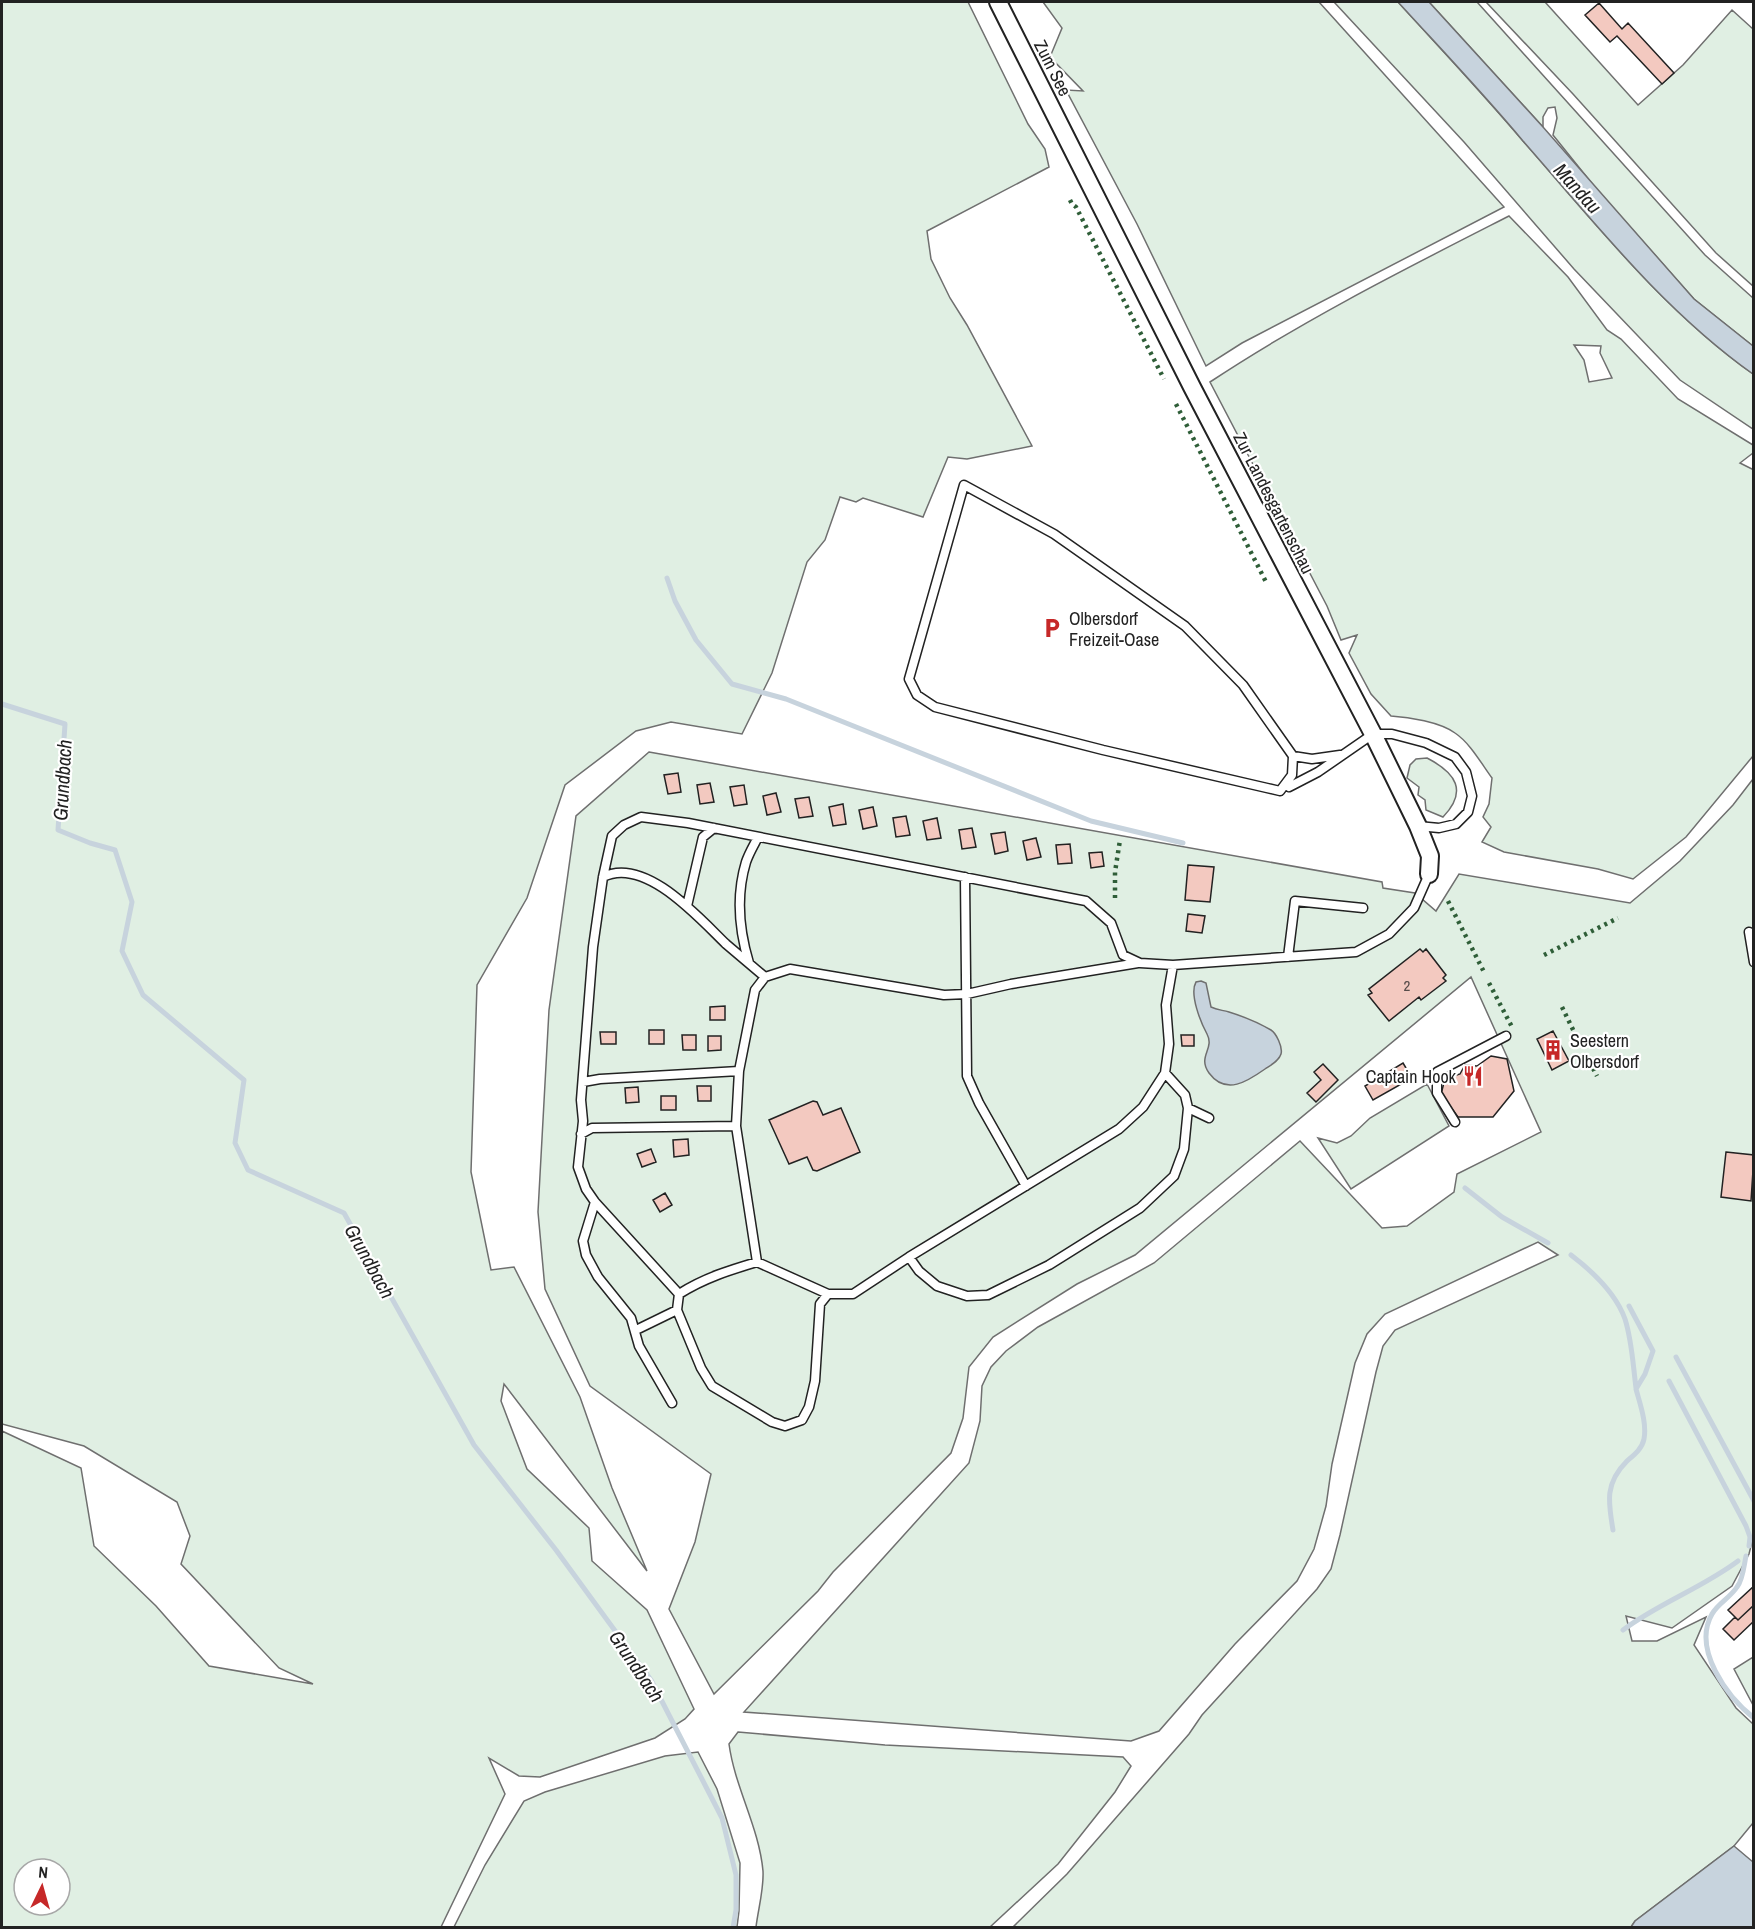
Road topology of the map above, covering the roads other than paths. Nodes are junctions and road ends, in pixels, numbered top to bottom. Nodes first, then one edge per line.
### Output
1 (998, 2) edge
2 (1074, 152) joint
3 (1373, 734) junction
4 (1344, 754) junction
5 (1293, 756) junction
6 (1289, 787) dead end
7 (1418, 826) junction
8 (714, 828) junction
9 (758, 837) junction
10 (1428, 874) joint
11 (603, 877) junction
12 (965, 877) junction
13 (687, 906) junction
14 (1363, 908) dead end
15 (1749, 932) dead end
16 (1288, 957) junction
17 (1754, 962) edge
18 (749, 963) junction
19 (1140, 963) junction
20 (1173, 965) junction
21 (765, 977) junction
22 (967, 994) junction
23 (1506, 1036) dead end
24 (739, 1071) junction
25 (1166, 1073) junction
26 (583, 1082) junction
27 (1188, 1108) junction
28 (1209, 1118) dead end
29 (1455, 1122) dead end
30 (735, 1126) junction
31 (581, 1134) junction
32 (1026, 1186) junction
33 (595, 1202) junction
34 (909, 1257) junction
35 (757, 1262) junction
36 (680, 1294) junction
37 (828, 1294) junction
38 (677, 1310) junction
39 (636, 1330) junction
40 (672, 1403) dead end

1 - 2 street, Zum See
2 - 3 street, Zur Landesgartenschau
3 - 4 lane
3 - 7 street, Zur Landesgartenschau
3 - 7 lane
4 - 5 lane
4 - 6 lane
5 - 5 lane
7 - 10 street, Zur Landesgartenschau
8 - 9 lane
8 - 11 lane
8 - 13 lane
9 - 12 lane
9 - 18 lane
10 - 16 lane
11 - 13 lane
11 - 26 lane
12 - 19 lane
12 - 22 lane
13 - 18 lane
14 - 16 lane
15 - 17 lane
16 - 20 lane
18 - 21 lane
19 - 20 lane
19 - 22 lane
20 - 25 lane
21 - 22 lane
21 - 24 lane
22 - 32 lane
23 - 29 lane
24 - 26 lane
24 - 30 lane
25 - 27 lane
25 - 32 lane
26 - 31 lane
27 - 28 lane
27 - 34 lane
30 - 31 lane
30 - 35 lane
31 - 33 lane
32 - 34 lane
33 - 36 lane
33 - 39 lane
34 - 37 lane
35 - 36 lane
35 - 37 lane
36 - 38 lane
37 - 38 lane
38 - 39 lane
39 - 40 lane

